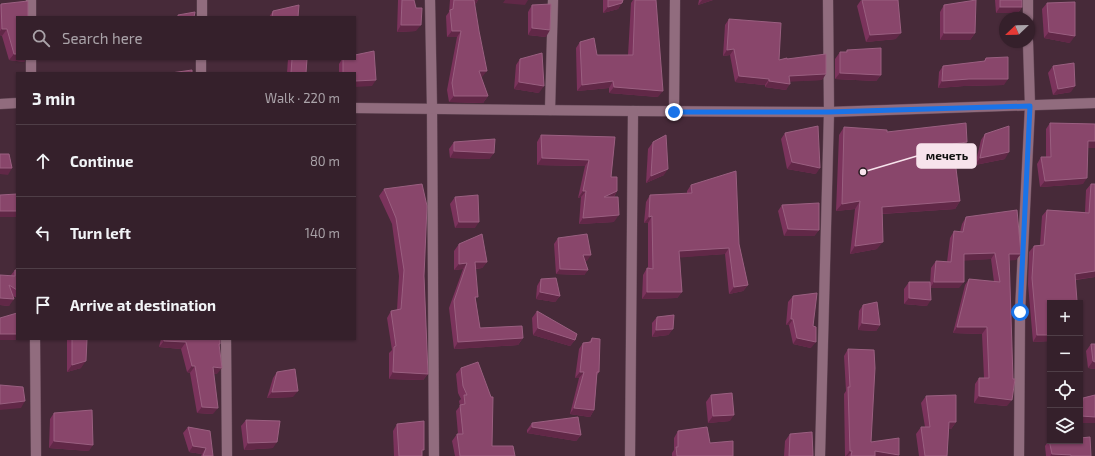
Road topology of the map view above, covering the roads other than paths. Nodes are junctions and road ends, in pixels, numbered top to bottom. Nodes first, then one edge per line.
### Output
1 (32, 0) edge
2 (202, 0) edge
3 (430, 0) edge
4 (553, 0) edge
5 (675, 0) edge
6 (828, 0) edge
7 (1028, 0) edge
8 (1028, 12) edge
9 (32, 16) edge
10 (202, 16) edge
11 (1028, 48) edge
12 (31, 60) edge
13 (201, 60) edge
14 (31, 72) edge
15 (201, 72) edge
16 (16, 103) edge
17 (0, 104) edge
18 (1095, 104) edge
19 (1030, 106) junction
20 (356, 108) edge
21 (432, 108) junction
22 (550, 110) junction
23 (633, 112) junction
24 (674, 112) junction
25 (829, 112) junction
26 (34, 340) edge
27 (226, 340) edge
28 (36, 456) edge
29 (227, 456) edge
30 (434, 456) edge
31 (630, 456) edge
32 (820, 456) edge
33 (1019, 456) edge

1 - 9 street
2 - 10 street
3 - 21 street
4 - 22 street
5 - 24 street
6 - 25 street
7 - 8 street
11 - 19 street
12 - 14 street
13 - 15 street
16 - 17 street
18 - 19 street
19 - 25 street
19 - 33 street
20 - 21 street
21 - 22 street
21 - 30 street
22 - 23 street
23 - 24 street
23 - 31 street
24 - 25 street
25 - 32 street
26 - 28 street
27 - 29 street

